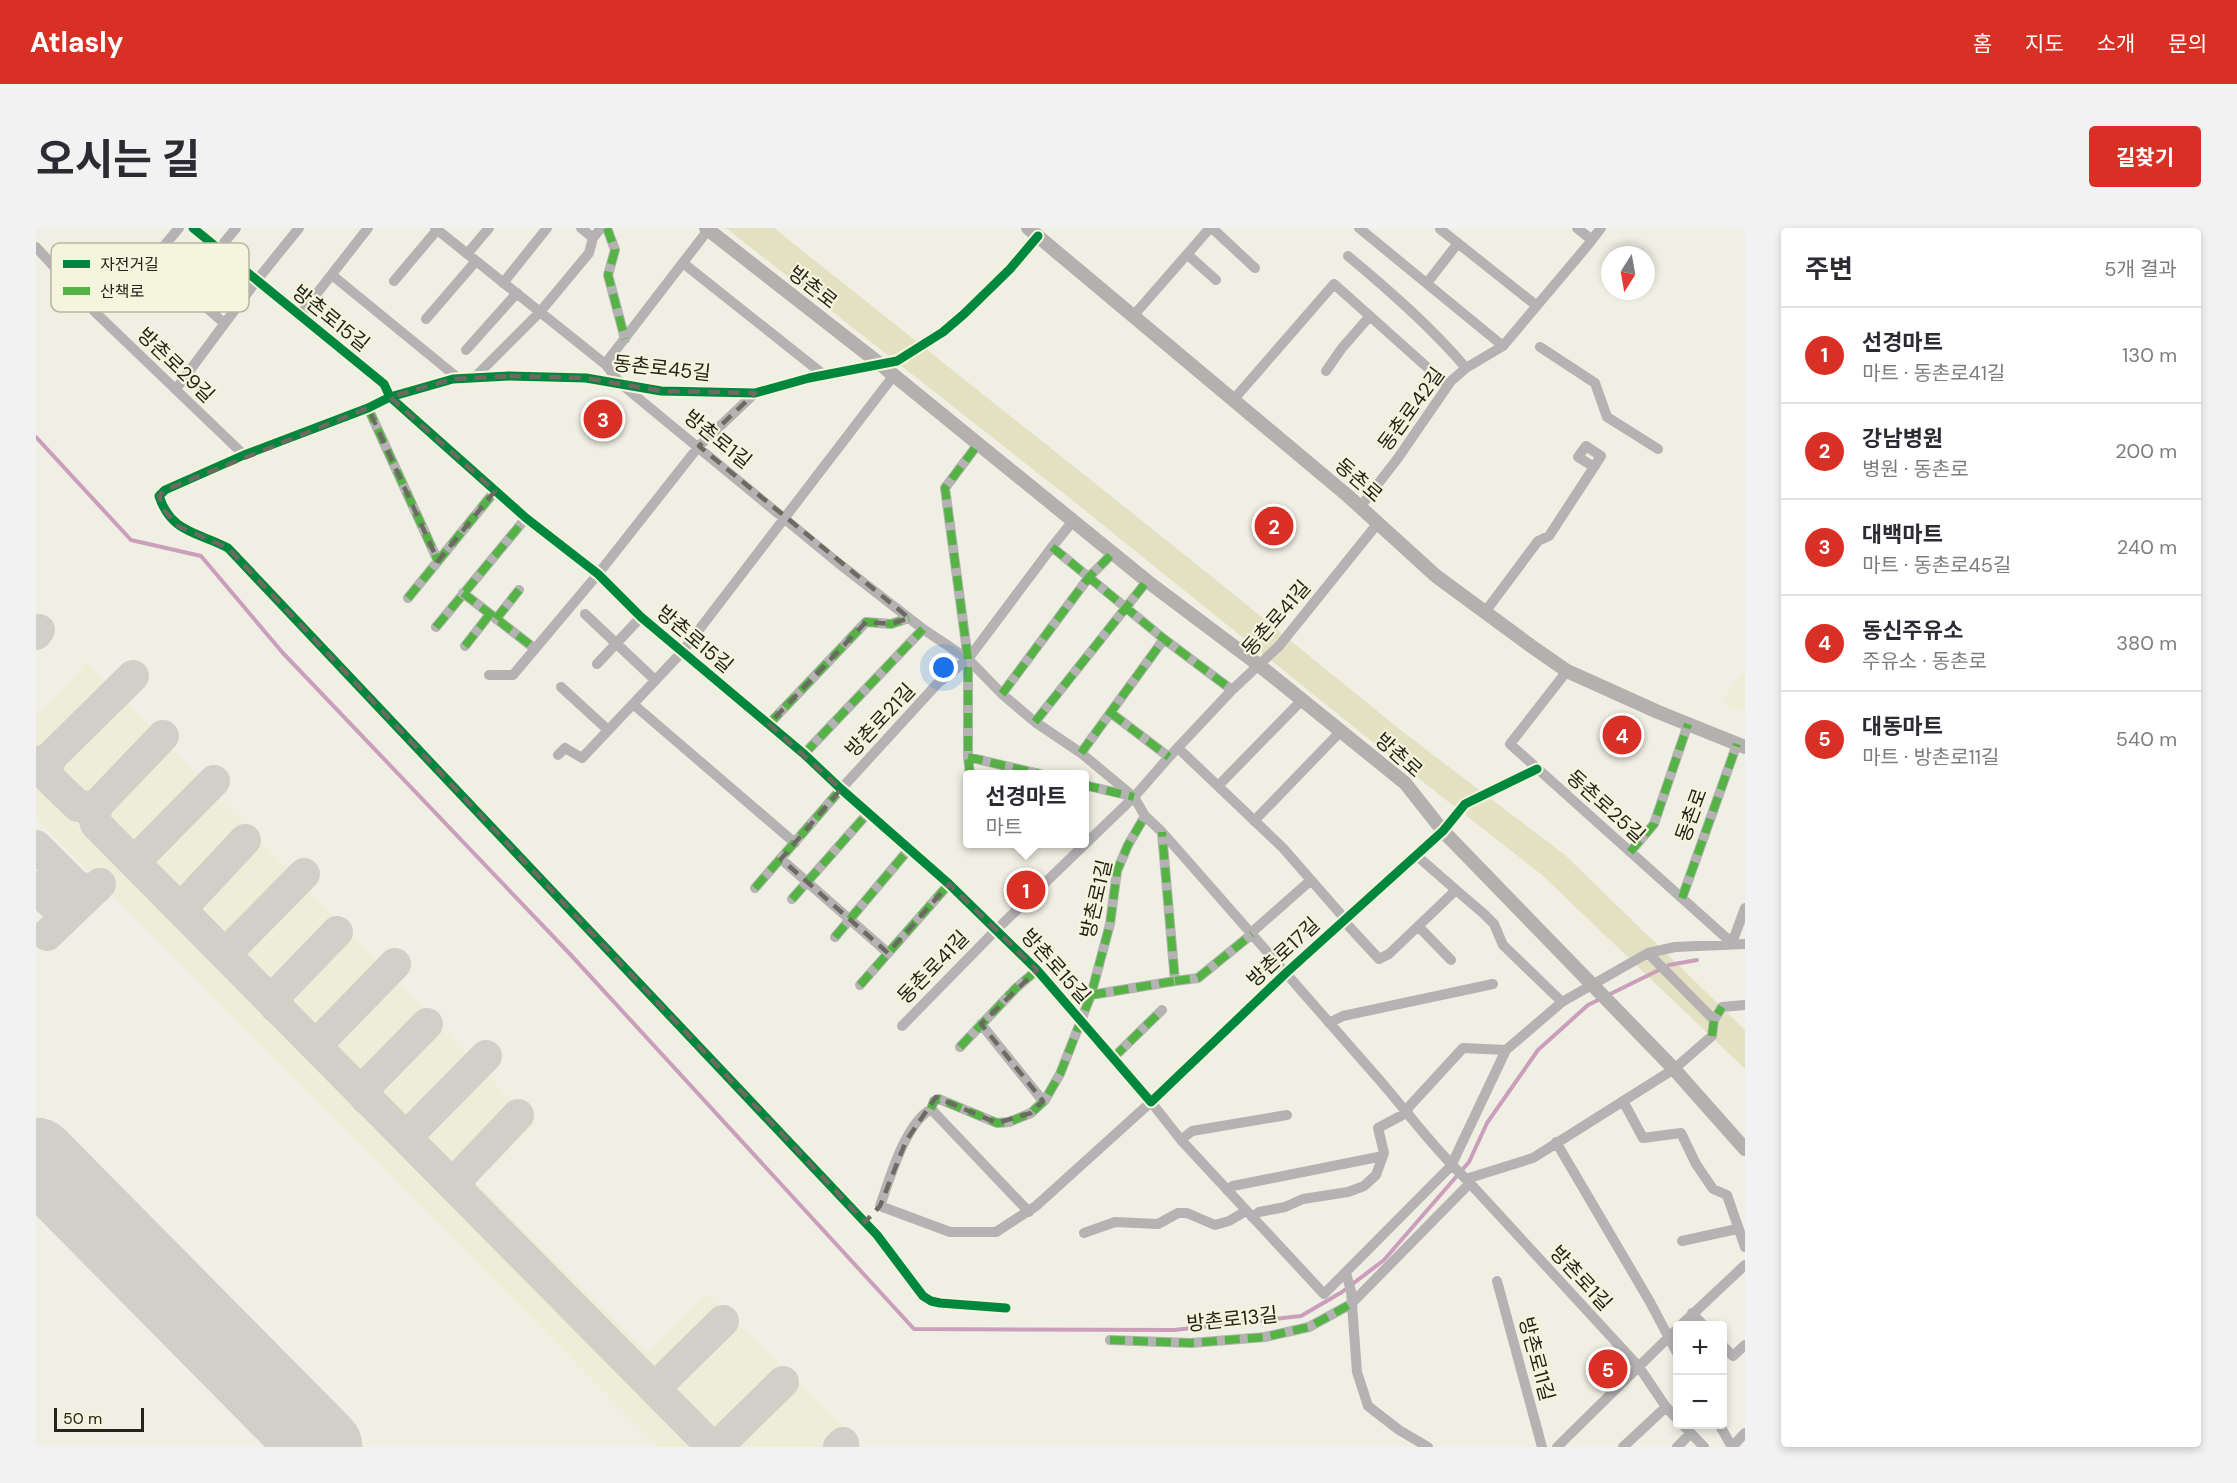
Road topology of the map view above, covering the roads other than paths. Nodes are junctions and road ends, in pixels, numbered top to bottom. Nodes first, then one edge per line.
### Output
1 (179, 228) edge
2 (193, 228) edge
3 (236, 228) edge
4 (299, 228) edge
5 (368, 228) edge
6 (489, 228) edge
7 (547, 228) edge
8 (581, 228) edge
9 (601, 228) edge
10 (607, 228) edge
11 (1211, 228) edge
12 (1359, 228) edge
13 (1577, 228) edge
14 (1601, 228) edge
15 (436, 229) edge
16 (707, 229) edge
17 (1440, 229) edge
18 (1033, 232) edge
19 (593, 238) junction
20 (1592, 240) junction
21 (166, 243) edge
22 (212, 243) edge
23 (224, 243) edge
24 (1458, 243) junction
25 (36, 247) edge
26 (1188, 254) junction
27 (1348, 256) dead end
28 (472, 258) junction
29 (683, 263) junction
30 (51, 264) edge
31 (1256, 267) dead end
32 (249, 273) edge
33 (332, 275) junction
34 (1215, 279) dead end
35 (257, 280) junction
36 (394, 281) dead end
37 (503, 283) junction
38 (1427, 284) junction
39 (249, 290) edge
40 (517, 293) junction
41 (1537, 306) junction
42 (95, 312) edge
43 (211, 312) edge
44 (232, 312) edge
45 (540, 312) junction
46 (300, 315) junction
47 (1134, 315) junction
48 (1370, 316) junction
49 (426, 319) dead end
50 (224, 323) junction
51 (625, 339) junction
52 (1503, 346) junction
53 (1540, 347) dead end
54 (466, 350) dead end
55 (605, 364) junction
56 (880, 364) junction
57 (1466, 368) junction
58 (1326, 371) dead end
59 (824, 375) junction
60 (894, 375) junction
61 (458, 378) junction
62 (474, 378) junction
63 (621, 384) junction
64 (1447, 385) junction
65 (176, 389) junction
66 (755, 393) junction
67 (390, 397) junction
68 (1234, 399) junction
69 (369, 408) junction
70 (978, 444) junction
71 (699, 446) junction
72 (1658, 449) dead end
73 (244, 455) junction
74 (1594, 467) dead end
75 (495, 491) junction
76 (1360, 507) junction
77 (783, 517) junction
78 (526, 518) junction
79 (1073, 521) junction
80 (1378, 523) junction
81 (1052, 547) junction
82 (1113, 553) junction
83 (438, 561) junction
84 (597, 574) junction
85 (1089, 577) junction
86 (1147, 581) junction
87 (519, 590) dead end
88 (463, 593) junction
89 (408, 598) dead end
90 (1125, 607) junction
91 (1485, 612) junction
92 (585, 614) dead end
93 (493, 616) junction
94 (640, 617) junction
95 (909, 618) junction
96 (436, 627) dead end
97 (923, 629) junction
98 (1164, 639) junction
99 (616, 643) junction
100 (465, 645) dead end
101 (534, 648) junction
102 (682, 652) junction
103 (968, 659) junction
104 (597, 664) dead end
105 (1260, 666) junction
106 (1567, 671) junction
107 (489, 675) dead end
108 (655, 680) junction
109 (561, 687) dead end
110 (1232, 690) junction
111 (1002, 694) junction
112 (1302, 700) junction
113 (633, 704) junction
114 (1111, 713) junction
115 (1035, 722) junction
116 (769, 724) junction
117 (1688, 724) junction
118 (608, 730) junction
119 (1341, 732) junction
120 (1741, 746) edge
121 (1178, 748) junction
122 (1081, 753) junction
123 (804, 754) junction
124 (558, 755) dead end
125 (968, 757) junction
126 (1169, 757) junction
127 (1537, 769) junction
128 (970, 770) edge
129 (1023, 770) edge
130 (1089, 786) edge
131 (1218, 786) junction
132 (841, 789) junction
133 (1134, 797) junction
134 (868, 813) junction
135 (1145, 816) junction
136 (1254, 821) junction
137 (1443, 831) junction
138 (1162, 832) junction
139 (1089, 840) edge
140 (795, 843) junction
141 (1081, 848) edge
142 (909, 849) junction
143 (1630, 852) junction
144 (1416, 855) junction
145 (781, 859) junction
146 (1311, 880) junction
147 (809, 882) junction
148 (949, 884) junction
149 (755, 888) dead end
150 (1456, 890) junction
151 (1682, 898) junction
152 (792, 899) dead end
153 (1745, 908) edge
154 (850, 919) junction
155 (1344, 920) junction
156 (1418, 926) junction
157 (997, 929) junction
158 (1252, 933) junction
159 (835, 937) dead end
160 (1731, 943) junction
161 (1745, 944) edge
162 (888, 953) junction
163 (1648, 953) junction
164 (1451, 960) dead end
165 (1037, 970) junction
166 (1287, 972) junction
167 (1175, 981) junction
168 (1493, 984) dead end
169 (860, 985) dead end
170 (1592, 986) junction
171 (1091, 995) junction
172 (1562, 1002) junction
173 (1745, 1005) edge
174 (1162, 1010) dead end
175 (1711, 1017) junction
176 (1081, 1020) junction
177 (1329, 1023) junction
178 (981, 1024) junction
179 (902, 1026) dead end
180 (960, 1047) dead end
181 (1506, 1050) junction
182 (1113, 1058) junction
183 (1674, 1069) junction
184 (1043, 1101) junction
185 (1623, 1101) junction
186 (1151, 1102) junction
187 (931, 1109) junction
188 (1407, 1111) junction
189 (1287, 1115) dead end
190 (1181, 1140) junction
191 (1556, 1142) junction
192 (1745, 1149) edge
193 (1383, 1156) junction
194 (1452, 1166) junction
195 (1467, 1180) junction
196 (1227, 1190) junction
197 (880, 1206) junction
198 (1029, 1212) junction
199 (1249, 1214) junction
200 (865, 1222) junction
201 (1740, 1229) edge
202 (1084, 1233) dead end
203 (1682, 1241) dead end
204 (1745, 1247) edge
205 (1745, 1265) edge
206 (1346, 1274) junction
207 (1497, 1281) dead end
208 (1351, 1304) junction
209 (1006, 1308) dead end
210 (1692, 1313) junction
211 (1685, 1321) edge
212 (1699, 1321) edge
213 (1673, 1333) edge
214 (1668, 1338) junction
215 (1110, 1340) dead end
216 (1745, 1345) edge
217 (1673, 1347) edge
218 (1727, 1350) edge
219 (1639, 1367) junction
220 (1666, 1407) junction
221 (1673, 1415) edge
222 (1686, 1429) edge
223 (1721, 1429) edge
224 (1745, 1432) edge
225 (1690, 1434) junction
226 (1428, 1447) edge
227 (1542, 1447) edge
228 (1557, 1447) edge
229 (1623, 1447) edge
230 (1677, 1447) edge
231 (1704, 1447) edge
232 (1732, 1447) edge

1 - 21 street
2 - 22 street, 방촌로15길
3 - 23 street
4 - 35 street
5 - 33 street
6 - 28 street
7 - 37 street
8 - 19 street
9 - 19 street
10 - 51 street
11 - 26 street
11 - 31 street
12 - 38 street
13 - 20 street
14 - 20 street, 동촌로42길
15 - 28 street, 방촌로1길
15 - 36 street
16 - 29 street, 방촌로
16 - 56 street, 방촌로
17 - 24 street
18 - 47 street, 동촌로
18 - 56 street, 동촌로45길
19 - 45 street
20 - 41 street, 동촌로42길
24 - 38 street
24 - 41 street
25 - 30 street, 방촌로29길
26 - 34 street
26 - 47 street
27 - 57 street
28 - 37 street, 방촌로1길
28 - 49 street
29 - 51 street, 방촌로
29 - 59 street
32 - 35 street, 방촌로15길
33 - 46 street
33 - 61 street
35 - 39 street
35 - 46 street, 방촌로15길
37 - 40 street, 방촌로1길
38 - 52 street
40 - 45 street, 방촌로1길
40 - 54 street
41 - 52 street, 동촌로42길
42 - 65 street, 방촌로29길
43 - 50 street
44 - 50 street
45 - 55 street, 방촌로1길
45 - 62 street
46 - 67 street, 방촌로15길
47 - 68 street, 동촌로
48 - 58 street
48 - 64 street
48 - 68 street
50 - 65 street
51 - 55 street
52 - 57 street, 동촌로42길
53 - 72 street
55 - 63 street, 방촌로1길
56 - 59 street, 동촌로45길
56 - 60 street, 방촌로
57 - 64 street, 동촌로42길
59 - 66 street, 동촌로45길
60 - 70 street, 방촌로
60 - 77 street
61 - 62 street, 동촌로45길
61 - 67 street, 동촌로45길
62 - 63 street, 동촌로45길
63 - 66 street, 동촌로45길
63 - 71 street, 방촌로1길
64 - 76 street, 동촌로42길
65 - 73 street, 방촌로29길
66 - 71 street
67 - 69 street, 동촌로45길
67 - 75 street, 방촌로15길
68 - 76 street, 동촌로
69 - 73 street, 동촌로45길
69 - 83 street
70 - 79 street, 방촌로
70 - 103 street
71 - 77 street, 방촌로1길
71 - 84 street
73 - 200 street, 동촌로45길
74 - 91 street
75 - 78 street, 방촌로15길
75 - 83 street
76 - 80 street, 동촌로
77 - 95 street, 방촌로1길
77 - 102 street
78 - 84 street, 방촌로15길
78 - 88 street
79 - 81 street, 방촌로21길
79 - 82 street, 방촌로
80 - 91 street, 동촌로
80 - 105 street, 동촌로41길
81 - 85 street
81 - 103 street, 방촌로21길
82 - 85 street
82 - 86 street, 방촌로
83 - 89 street
84 - 94 street, 방촌로15길
84 - 101 street
85 - 90 street
85 - 111 street
86 - 90 street
86 - 105 street, 방촌로
87 - 93 street
88 - 93 street
88 - 96 street
90 - 98 street
90 - 115 street
91 - 106 street, 동촌로
92 - 99 street
93 - 100 street
93 - 101 street
94 - 99 street
94 - 102 street, 방촌로15길
95 - 97 street, 방촌로1길
95 - 116 street
97 - 103 street, 방촌로1길
97 - 123 street
98 - 110 street
98 - 114 street
99 - 104 street
99 - 108 street
101 - 107 street
102 - 108 street
102 - 116 street, 방촌로15길
103 - 111 street, 방촌로1길
103 - 125 street
103 - 132 street, 방촌로21길
105 - 110 street, 동촌로41길
105 - 112 street, 방촌로
106 - 117 street, 동촌로
106 - 127 street, 동촌로25길
108 - 113 street
109 - 118 street
110 - 121 street, 동촌로41길
111 - 115 street, 방촌로1길
112 - 119 street, 방촌로
112 - 131 street
113 - 118 street
113 - 140 street
114 - 122 street
114 - 126 street
115 - 122 street, 방촌로1길
116 - 123 street, 방촌로15길
117 - 120 street, 동촌로
117 - 143 street, 동촌로
118 - 124 street
119 - 136 street
119 - 137 street, 방촌로
120 - 151 street, 동촌로
121 - 126 street, 동촌로41길
121 - 131 street
122 - 133 street, 방촌로1길
123 - 132 street, 방촌로15길
125 - 128 street
125 - 129 street
126 - 133 street, 동촌로41길
127 - 137 street, 동촌로25길
127 - 143 street, 동촌로25길
130 - 133 street
131 - 136 street
132 - 134 street, 방촌로15길
132 - 140 street, 방촌로21길
133 - 135 street, 방촌로1길
133 - 139 street, 동촌로41길
134 - 142 street, 방촌로15길
134 - 147 street
135 - 138 street, 방촌로1길
135 - 171 street, 방촌로1길
136 - 146 street
137 - 144 street, 방촌로17길
137 - 170 street, 방촌로
138 - 158 street, 방촌로1길
138 - 167 street
140 - 145 street, 방촌로21길
141 - 157 street, 동촌로41길
142 - 148 street, 방촌로15길
142 - 154 street
143 - 151 street, 동촌로25길
144 - 150 street
144 - 155 street, 방촌로17길
145 - 147 street
145 - 149 street, 방촌로21길
146 - 155 street
146 - 158 street
147 - 152 street
147 - 154 street
148 - 157 street, 방촌로15길
148 - 162 street
150 - 156 street
150 - 172 street
151 - 160 street, 동촌로25길
153 - 160 street
154 - 159 street
154 - 162 street
155 - 156 street
155 - 166 street, 방촌로17길
156 - 164 street
157 - 165 street, 방촌로15길
157 - 179 street, 동촌로41길
158 - 166 street, 방촌로1길
158 - 167 street
160 - 161 street, 방촌로15길
160 - 163 street, 방촌로15길
162 - 169 street
163 - 170 street, 방촌로15길
163 - 175 street
165 - 176 street, 방촌로15길
165 - 178 street, 방촌로15길
166 - 177 street, 방촌로1길
166 - 186 street, 방촌로17길
167 - 171 street
168 - 177 street
170 - 172 street, 방촌로15길
170 - 183 street, 방촌로
171 - 176 street, 방촌로1길
172 - 181 street, 방촌로15길
173 - 175 street
174 - 182 street
175 - 183 street, 방촌로13길
176 - 182 street, 방촌로15길
176 - 184 street, 방촌로15길
177 - 188 street, 방촌로1길
178 - 180 street, 방촌로15길
178 - 184 street
181 - 188 street
181 - 194 street, 방촌로15길
182 - 186 street, 방촌로15길
183 - 185 street, 방촌로13길
183 - 192 street, 방촌로
184 - 187 street, 방촌로15길
185 - 191 street, 방촌로13길
185 - 201 street
186 - 190 street, 방촌로15길
186 - 198 street
187 - 197 street
187 - 198 street
188 - 193 street
188 - 194 street, 방촌로1길
189 - 190 street
190 - 196 street, 방촌로15길
191 - 195 street, 방촌로13길
191 - 214 street
193 - 196 street
193 - 199 street
194 - 195 street, 방촌로1길
194 - 206 street, 방촌로15길
195 - 208 street, 방촌로13길
195 - 219 street, 방촌로1길
196 - 199 street, 방촌로15길
197 - 198 street
197 - 200 street
199 - 202 street
199 - 206 street, 방촌로15길
200 - 209 street
201 - 203 street
201 - 204 street
205 - 210 street
206 - 208 street
207 - 227 street, 방촌로11길
208 - 215 street, 방촌로13길
208 - 226 street
210 - 211 street
210 - 212 street
213 - 214 street
214 - 217 street
214 - 219 street
216 - 218 street
219 - 220 street, 방촌로1길
219 - 228 street
220 - 221 street, 방촌로1길
220 - 229 street
222 - 225 street
223 - 232 street
224 - 232 street
225 - 230 street
225 - 231 street

